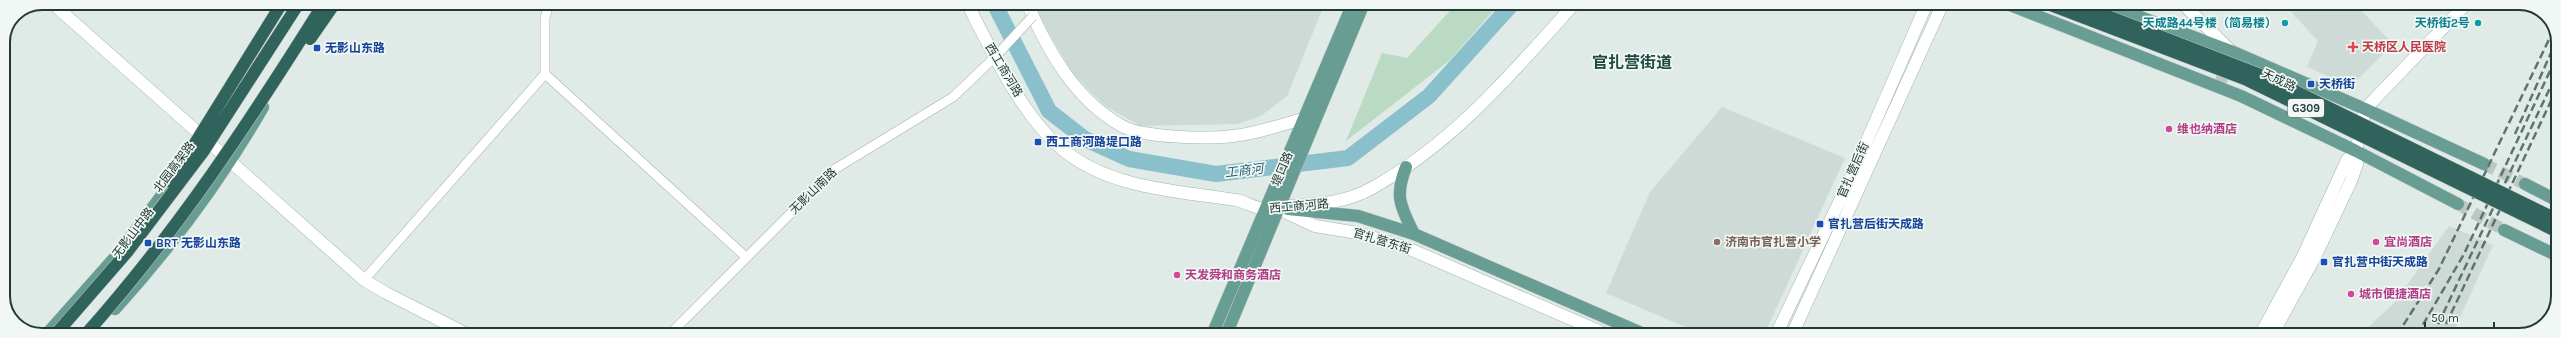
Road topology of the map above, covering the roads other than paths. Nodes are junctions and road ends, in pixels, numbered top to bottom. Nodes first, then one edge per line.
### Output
1 (60, 10) edge
2 (278, 10) edge
3 (284, 10) edge
4 (294, 10) edge
5 (320, 10) edge
6 (320, 10) edge
7 (330, 10) edge
8 (547, 10) edge
9 (971, 10) edge
10 (1030, 10) edge
11 (1350, 10) edge
12 (1361, 10) edge
13 (1569, 10) edge
14 (1924, 10) edge
15 (1940, 10) edge
16 (2023, 10) edge
17 (2063, 10) edge
18 (2092, 10) edge
19 (2122, 10) edge
20 (2189, 10) edge
21 (2460, 10) edge
22 (1033, 16) junction
23 (2231, 51) junction
24 (995, 57) junction
25 (545, 74) junction
26 (2365, 109) junction
27 (1318, 114) junction
28 (1304, 118) junction
29 (202, 136) junction
30 (236, 142) junction
31 (2356, 151) junction
32 (232, 161) junction
33 (2484, 164) tunnel mouth
34 (1406, 167) junction
35 (2524, 184) tunnel mouth
36 (2551, 198) edge
37 (2458, 204) tunnel mouth
38 (1260, 208) junction
39 (1285, 210) junction
40 (2551, 217) edge
41 (2551, 229) edge
42 (2504, 230) tunnel mouth
43 (1414, 234) junction
44 (128, 251) junction
45 (2551, 253) edge
46 (746, 257) junction
47 (364, 280) junction
48 (52, 328) edge
49 (61, 328) edge
50 (92, 328) edge
51 (97, 328) edge
52 (455, 328) edge
53 (676, 328) edge
54 (1215, 328) edge
55 (1229, 328) edge
56 (1592, 328) edge
57 (1630, 328) edge
58 (1779, 328) edge
59 (1795, 328) edge
60 (2264, 328) edge
61 (2276, 328) edge

1 - 29 main road
2 - 44 highway, bridge
3 - 29 main road, 无影山中路
4 - 44 highway, 北园高架路, bridge
5 - 30 highway, bridge
6 - 32 main road
7 - 30 highway, bridge
8 - 25 street
9 - 24 main road, 西工商河路
10 - 22 main road
11 - 28 main road, 堤口路
12 - 27 main road, 堤口路
13 - 34 main road, 西工商河路
14 - 58 main road, 官扎营后街
15 - 59 main road, 官扎营后街
16 - 31 main road
17 - 41 highway, 天成路 / G309, bridge
18 - 40 highway, 天成路 / G309, bridge
19 - 23 main road, 天成路
20 - 23 main road
21 - 26 main road
22 - 24 street, 无影山南路, bridge
22 - 28 main road
23 - 26 main road, 天成路
24 - 38 main road, 西工商河路
24 - 46 street, 无影山南路
25 - 46 street
25 - 47 street
26 - 31 main road
26 - 33 main road, 天成路
27 - 28 main road
27 - 39 main road, 堤口路
28 - 38 main road, 堤口路
29 - 32 main road
29 - 48 main road, 无影山中路
30 - 50 highway, bridge
31 - 37 main road
31 - 60 main road
31 - 61 main road
32 - 47 main road
32 - 51 main road
34 - 39 main road, 西工商河路
34 - 43 main road, 官扎营东街
35 - 36 main road
38 - 39 main road, 西工商河路
38 - 54 main road, 堤口路
39 - 43 main road, 官扎营东街
39 - 55 main road, 堤口路
39 - 56 main road, 官扎营东街
42 - 45 main road
43 - 57 main road, 官扎营东街
44 - 49 highway, 北园高架路, bridge
46 - 53 street, 无影山南路
47 - 52 main road

